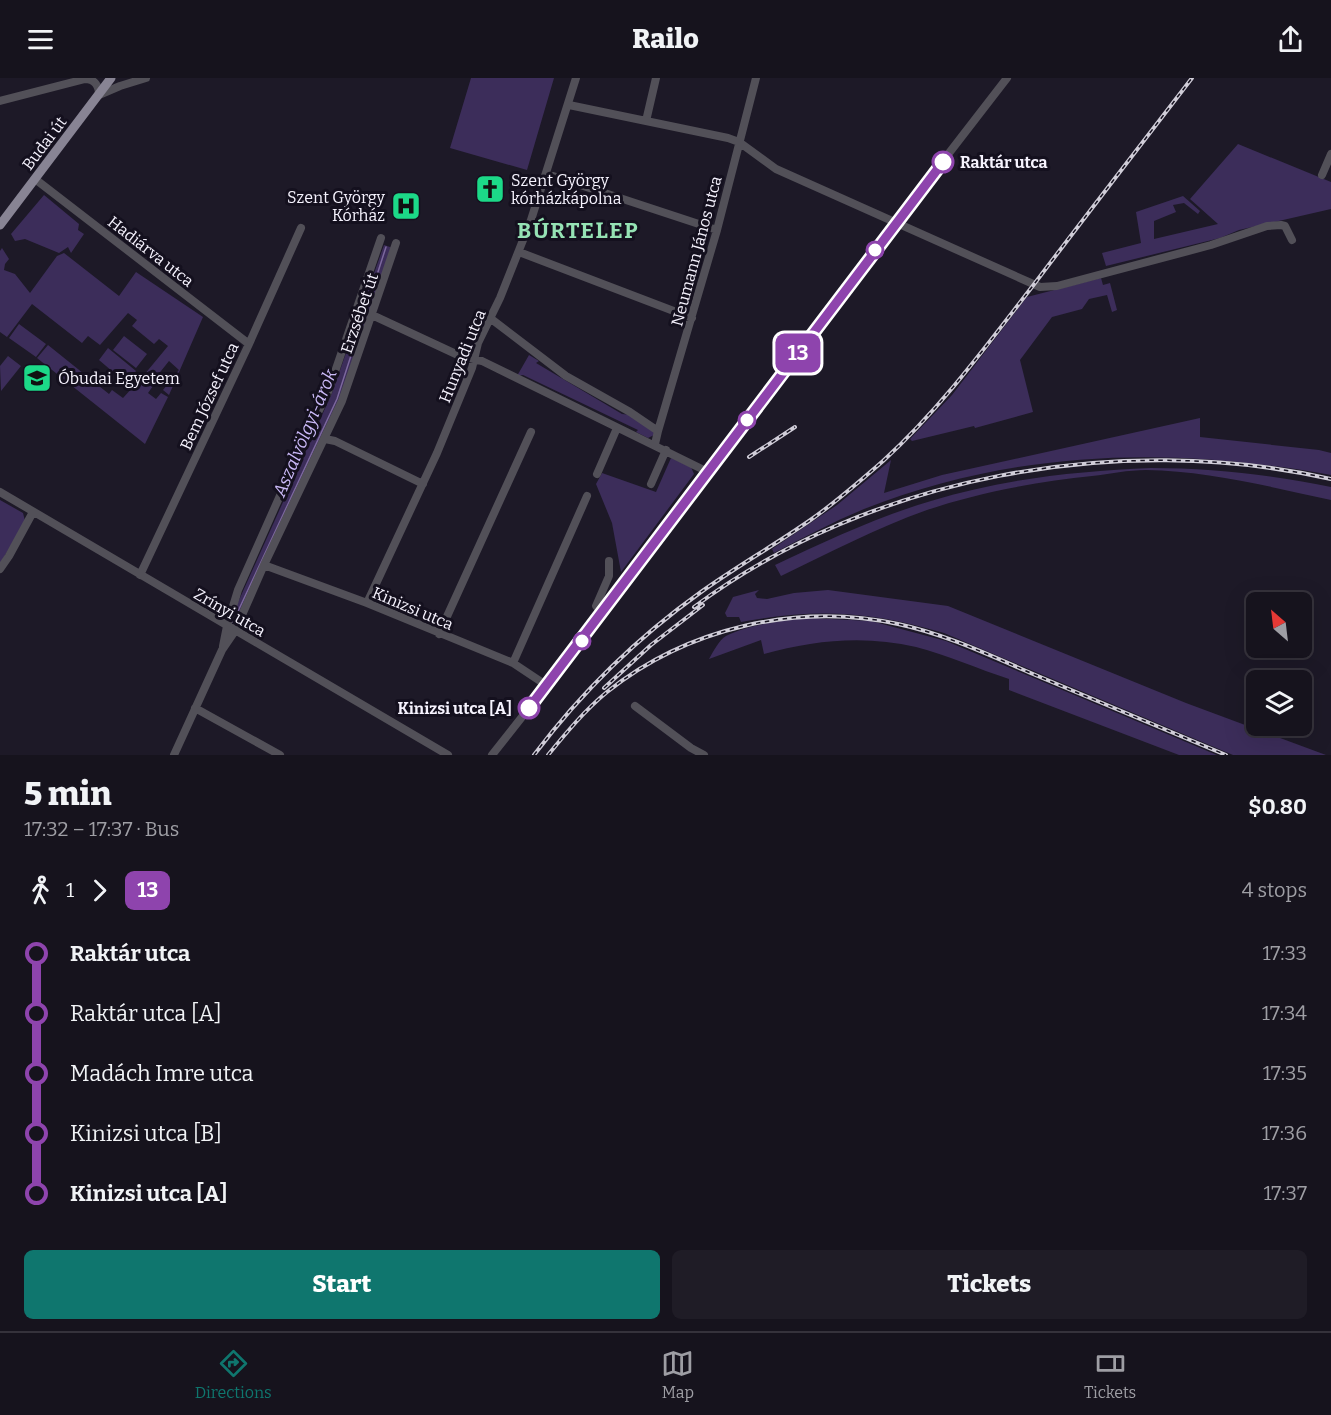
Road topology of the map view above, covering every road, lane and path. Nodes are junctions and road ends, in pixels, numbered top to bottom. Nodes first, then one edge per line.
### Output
1 (86, 78) edge
2 (146, 78) edge
3 (576, 78) edge
4 (656, 78) edge
5 (756, 78) edge
6 (1007, 78) edge
7 (107, 79) edge
8 (120, 86) junction
9 (99, 95) junction
10 (0, 101) edge
11 (569, 105) junction
12 (646, 121) junction
13 (739, 142) junction
14 (1331, 153) edge
15 (547, 174) junction
16 (1322, 175) dead end
17 (35, 179) junction
18 (895, 223) junction
19 (0, 225) edge
20 (301, 228) dead end
21 (717, 230) junction
22 (381, 238) dead end
23 (1292, 240) dead end
24 (396, 243) dead end
25 (519, 252) junction
26 (372, 315) junction
27 (490, 318) junction
28 (692, 318) junction
29 (249, 344) junction
30 (476, 358) junction
31 (617, 428) junction
32 (658, 431) junction
33 (531, 432) dead end
34 (325, 439) junction
35 (655, 444) junction
36 (666, 450) junction
37 (708, 472) junction
38 (597, 474) dead end
39 (423, 484) junction
40 (651, 484) dead end
41 (0, 492) edge
42 (587, 496) dead end
43 (33, 512) junction
44 (609, 561) dead end
45 (264, 565) junction
46 (0, 569) edge
47 (140, 575) junction
48 (367, 603) junction
49 (602, 613) junction
50 (227, 626) junction
51 (235, 631) junction
52 (439, 634) junction
53 (222, 650) junction
54 (513, 663) junction
55 (546, 685) junction
56 (635, 706) dead end
57 (195, 708) junction
58 (174, 755) edge
59 (280, 755) edge
60 (448, 755) edge
61 (492, 755) edge
62 (704, 755) edge

1 - 9 street
1 - 10 street
2 - 8 street
3 - 11 street, Hunyadi utca
4 - 12 street
5 - 13 street, Neumann János utca
6 - 18 street
7 - 8 street
7 - 9 main road, Budai út
8 - 9 street
9 - 17 main road, Budai út
11 - 12 street
11 - 15 street, Hunyadi utca
12 - 13 street
13 - 18 street
13 - 21 street, Neumann János utca
14 - 16 street
15 - 21 street
15 - 25 street, Hunyadi utca
17 - 19 main road, Budai út
17 - 29 street, Hadiárva utca
18 - 23 street
18 - 37 street
20 - 29 street, Bem József utca
21 - 28 street, Neumann János utca
22 - 50 street, Erzsébet út
24 - 26 street, Erzsébet út
25 - 27 street, Hunyadi utca
25 - 28 street
26 - 30 street
26 - 34 street, Erzsébet út
27 - 30 street, Hunyadi utca
27 - 32 street
28 - 32 street, Neumann János utca
29 - 47 street, Bem József utca
30 - 31 street
30 - 39 street, Hunyadi utca
31 - 35 street
31 - 38 street
32 - 35 street, Neumann János utca
33 - 52 street
34 - 39 street
34 - 45 street, Erzsébet út
35 - 36 street
36 - 37 street
36 - 40 street
37 - 49 street
39 - 48 street, Hunyadi utca
41 - 43 street, Zrínyi utca
42 - 54 street
43 - 46 street
43 - 47 street, Zrínyi utca
44 - 49 street
45 - 48 street, Kinizsi utca
45 - 51 street, Erzsébet út
47 - 50 street, Zrínyi utca
48 - 52 street, Kinizsi utca
49 - 55 street
50 - 51 street, Zrínyi utca
50 - 53 street, Erzsébet út
51 - 53 street, Erzsébet út
51 - 60 street, Zrínyi utca
52 - 54 street, Kinizsi utca
53 - 57 street, Erzsébet út
54 - 55 street, Kinizsi utca
55 - 61 street
56 - 62 street
57 - 58 street, Erzsébet út
57 - 59 street

